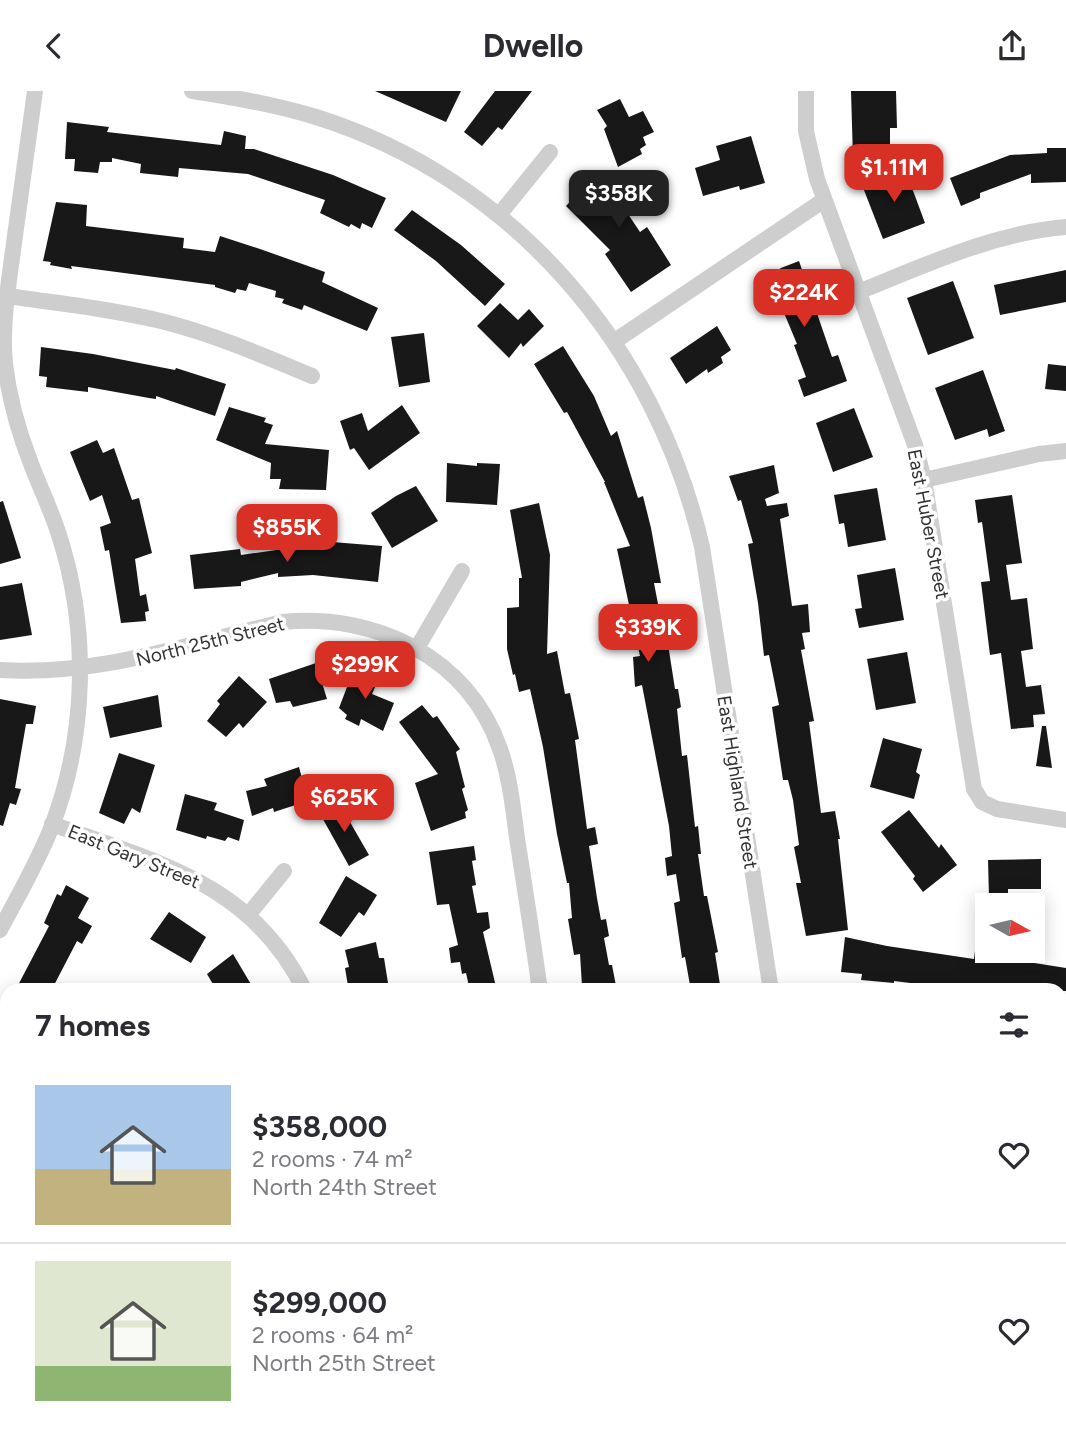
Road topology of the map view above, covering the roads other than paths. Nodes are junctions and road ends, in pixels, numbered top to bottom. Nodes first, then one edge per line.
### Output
1 (35, 91) edge
2 (192, 91) edge
3 (806, 91) edge
4 (550, 152) dead end
5 (824, 200) junction
6 (499, 215) junction
7 (1066, 227) edge
8 (858, 292) junction
9 (7, 296) junction
10 (615, 341) junction
11 (312, 376) dead end
12 (6, 405) edge
13 (1066, 451) edge
14 (924, 480) junction
15 (462, 571) dead end
16 (416, 648) junction
17 (80, 668) junction
18 (0, 670) edge
19 (1066, 820) edge
20 (52, 824) junction
21 (284, 870) dead end
22 (248, 914) junction
23 (0, 930) edge
24 (300, 983) edge
25 (540, 983) edge
26 (770, 983) edge

1 - 9 street
2 - 6 street, East Highland Street
3 - 5 street, East Huber Street
4 - 6 street
5 - 8 street, East Huber Street
5 - 10 street
6 - 10 street, East Highland Street
7 - 8 street
8 - 14 street, East Huber Street
9 - 11 street
9 - 12 street
10 - 26 street, East Highland Street
12 - 17 street
13 - 14 street
14 - 19 street, East Huber Street
15 - 16 street
16 - 17 street, North 25th Street
16 - 25 street, North 25th Street
17 - 18 street, North 25th Street
17 - 20 street
20 - 22 street, East Gary Street
20 - 23 street
21 - 22 street
22 - 24 street, East Gary Street

